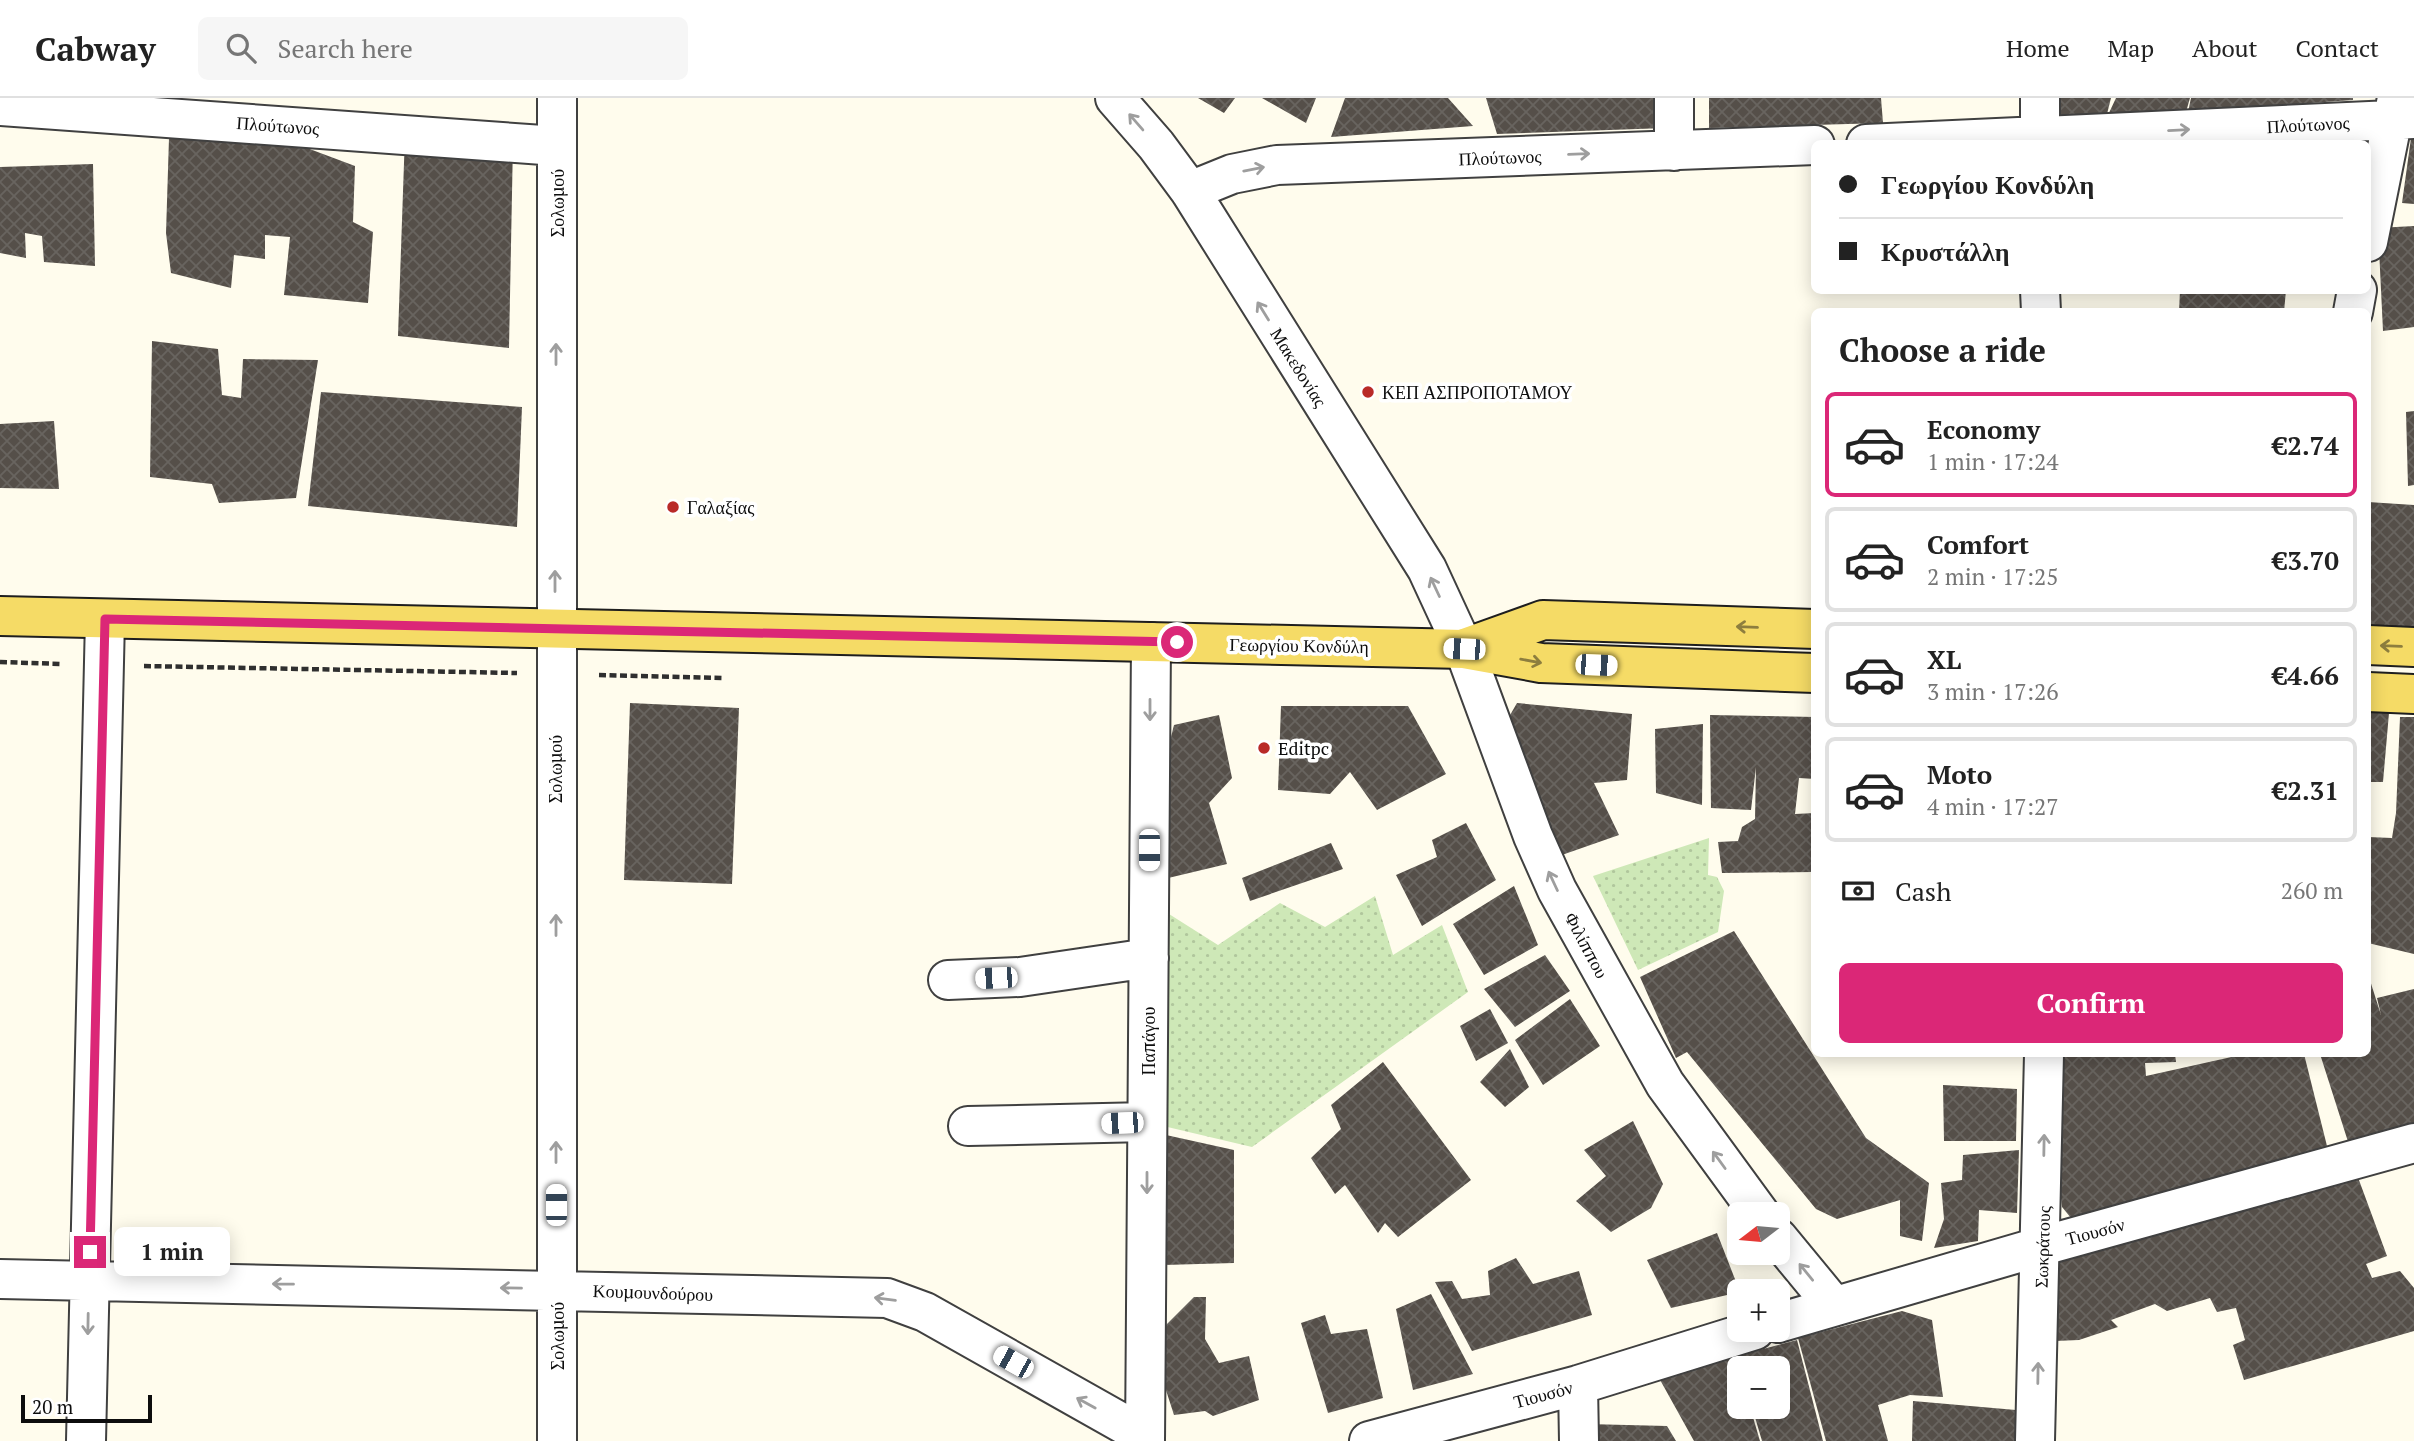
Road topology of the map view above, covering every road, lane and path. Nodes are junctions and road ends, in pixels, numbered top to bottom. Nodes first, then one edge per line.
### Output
1 (557, 98) edge
2 (1115, 98) edge
3 (1674, 98) edge
4 (2040, 98) edge
5 (0, 106) edge
6 (2402, 112) edge
7 (2040, 140) edge
8 (1811, 145) edge
9 (557, 146) junction
10 (1674, 151) junction
11 (1190, 191) junction
12 (2371, 231) edge
13 (0, 616) edge
14 (105, 619) junction
15 (555, 629) junction
16 (1811, 629) edge
17 (1151, 642) junction
18 (2371, 645) edge
19 (2414, 647) edge
20 (1464, 649) junction
21 (1811, 673) edge
22 (2371, 692) edge
23 (2414, 694) edge
24 (1149, 958) junction
25 (948, 980) dead end
26 (2044, 1057) edge
27 (1147, 1122) junction
28 (968, 1126) dead end
29 (2414, 1143) edge
30 (1751, 1202) edge
31 (2042, 1245) junction
32 (1790, 1253) edge
33 (0, 1279) edge
34 (89, 1280) junction
35 (556, 1289) junction
36 (1834, 1306) junction
37 (1790, 1319) edge
38 (1727, 1339) edge
39 (1578, 1385) junction
40 (1145, 1439) edge
41 (86, 1441) edge
42 (557, 1441) edge
43 (1369, 1441) edge
44 (1579, 1441) edge
45 (2035, 1441) edge

1 - 9 street, Σολωμού
11 -> 2 street, Μακεδονίας
3 - 10 street
4 - 7 street
5 - 9 street, Πλούτωνος
7 -> 6 street, Πλούτωνος
6 - 12 street
8 - 10 street, Πλούτωνος
15 -> 9 street, Σολωμού
11 -> 10 street, Πλούτωνος
20 -> 11 street, Μακεδονίας
13 - 14 main road, Γεωργίου Κονδύλη
14 - 15 main road, Γεωργίου Κονδύλη
14 - 34 street
15 - 17 main road, Γεωργίου Κονδύλη
35 -> 15 street, Σολωμού
16 -> 20 main road, Γεωργίου Κονδύλη
17 - 20 main road, Γεωργίου Κονδύλη
17 -> 24 street, Παπάγου
19 -> 18 main road
20 -> 21 main road, Γεωργίου Κονδύλη
30 -> 20 street, Φιλίππου
22 - 23 main road
24 - 25 street
24 - 27 street, Παπάγου
31 -> 26 street, Σωκράτους
27 - 28 street
27 -> 40 street, Παπάγου
29 - 31 street, Τιουσόν
31 - 36 street, Τιουσόν
45 -> 31 street, Σωκράτους
36 -> 32 street
33 - 34 street, Κουμουνδούρου
35 -> 34 street, Κουμουνδούρου
34 -> 41 street
40 -> 35 street, Κουμουνδούρου
35 - 42 street, Σολωμού
36 - 37 street, Τιουσόν
38 - 39 street, Τιουσόν
39 - 43 street, Τιουσόν
39 - 44 street

